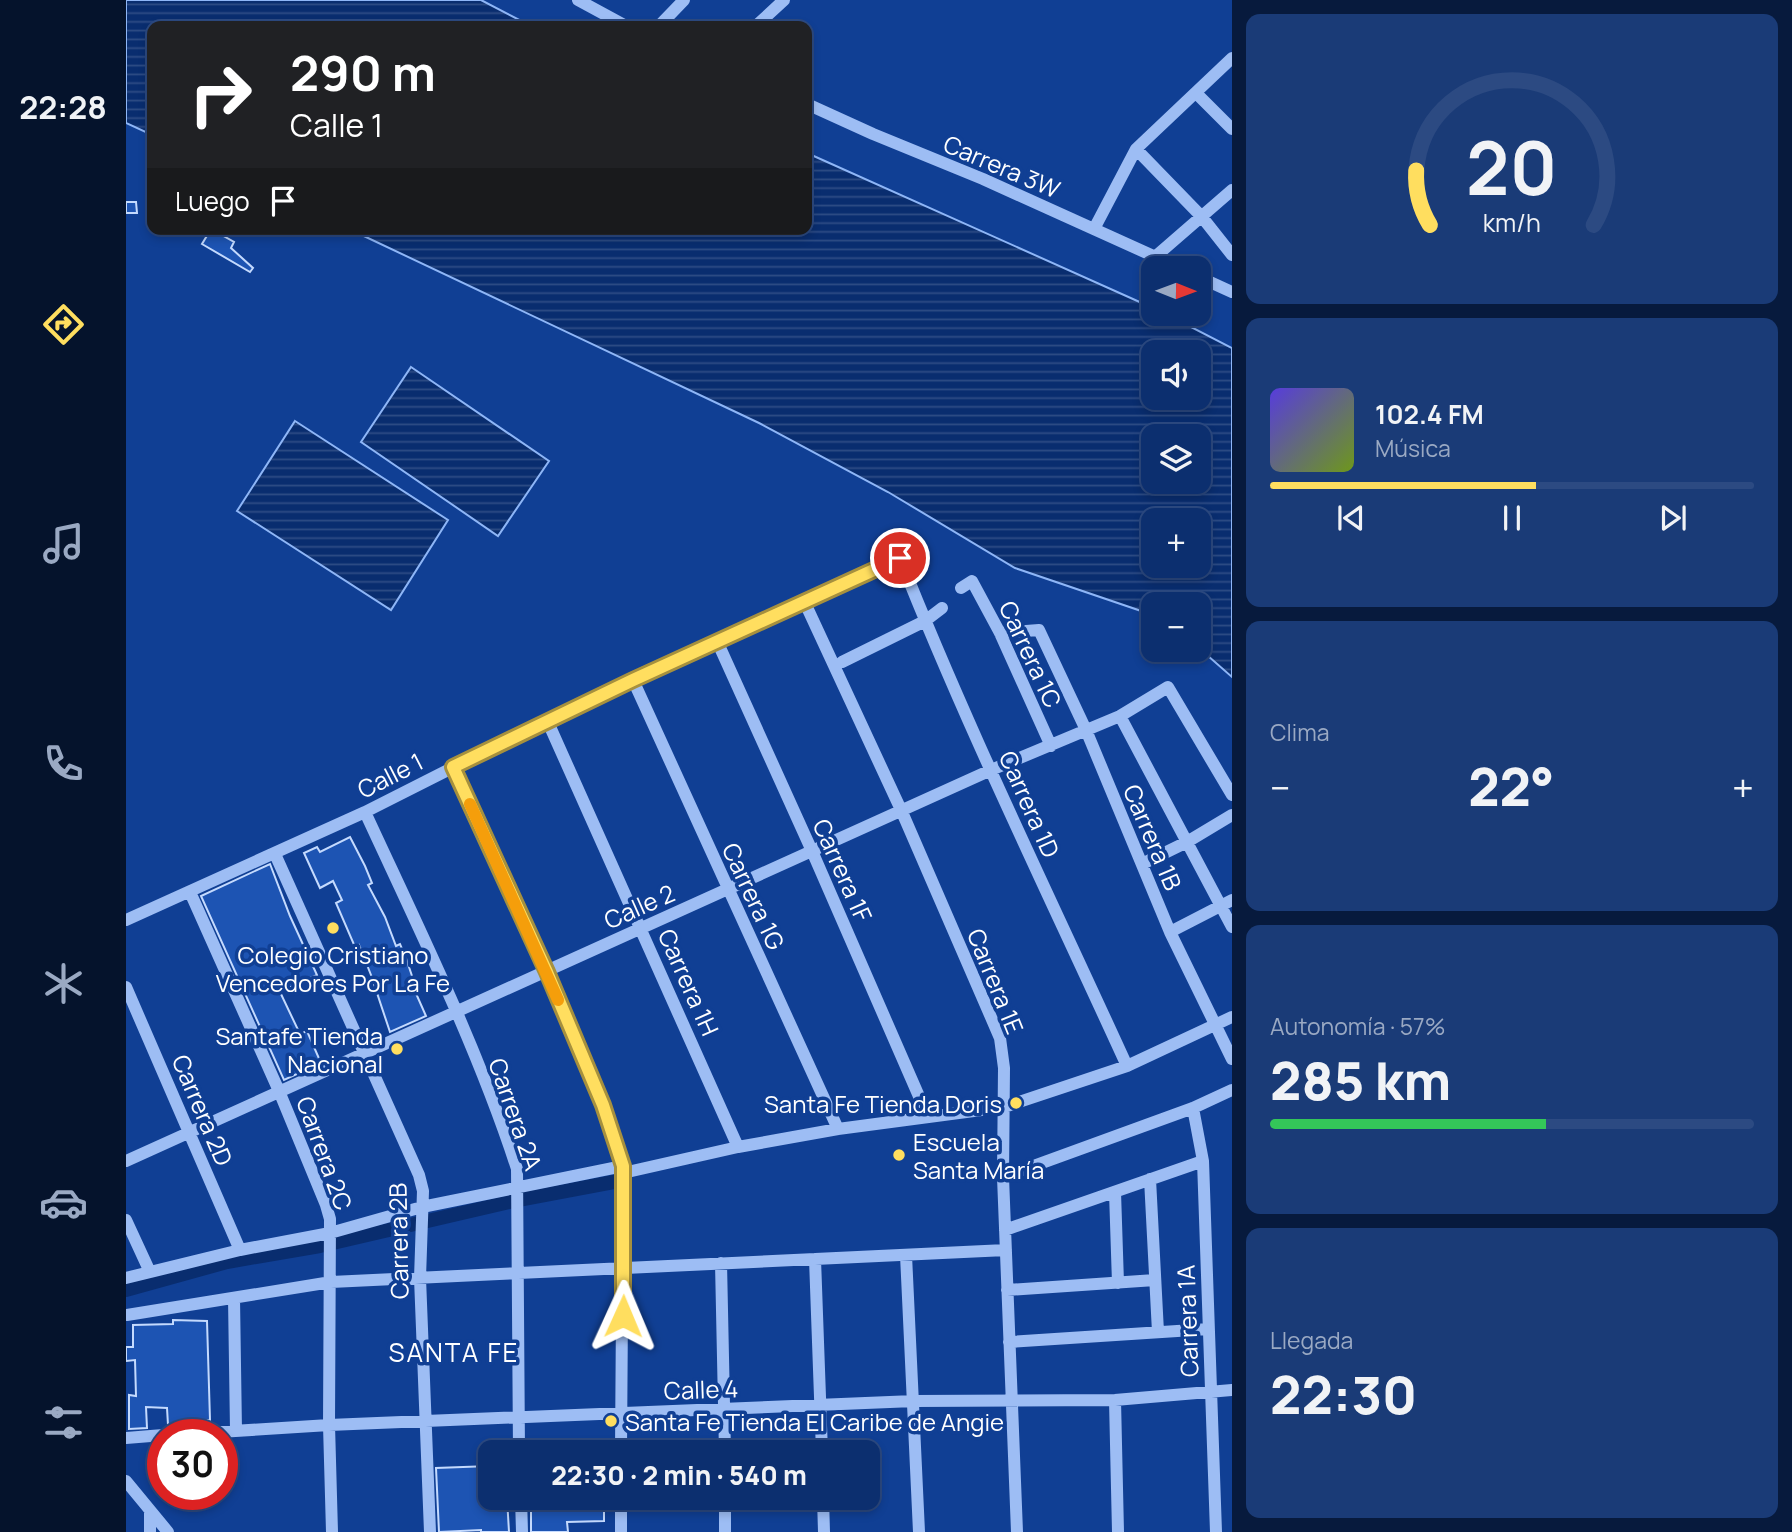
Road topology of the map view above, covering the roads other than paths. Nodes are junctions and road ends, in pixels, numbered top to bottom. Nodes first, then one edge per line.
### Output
1 (578, 0) edge
2 (684, 0) edge
3 (784, 0) edge
4 (617, 21) edge
5 (664, 21) edge
6 (761, 21) edge
7 (1232, 58) edge
8 (1196, 93) junction
9 (812, 106) edge
10 (1232, 130) edge
11 (1136, 149) junction
12 (1232, 190) edge
13 (1202, 217) junction
14 (1094, 229) junction
15 (1232, 255) edge
16 (1156, 256) joint
17 (1211, 282) edge
18 (1232, 292) edge
19 (900, 558) joint
20 (966, 584) dead end
21 (805, 603) junction
22 (942, 608) dead end
23 (925, 621) junction
24 (1000, 633) junction
25 (717, 641) junction
26 (842, 662) dead end
27 (633, 680) junction
28 (1119, 716) junction
29 (547, 720) junction
30 (1086, 730) junction
31 (1051, 746) junction
32 (453, 767) junction
33 (992, 770) junction
34 (1232, 795) edge
35 (365, 812) junction
36 (902, 812) junction
37 (1232, 815) edge
38 (1187, 842) junction
39 (812, 851) junction
40 (275, 854) junction
41 (1142, 864) junction
42 (728, 891) junction
43 (190, 892) junction
44 (1227, 903) edge
45 (126, 920) edge
46 (642, 927) junction
47 (1232, 928) edge
48 (1171, 932) junction
49 (547, 972) junction
50 (126, 987) edge
51 (456, 1011) junction
52 (1232, 1017) edge
53 (1217, 1024) junction
54 (364, 1053) junction
55 (1232, 1059) edge
56 (1127, 1066) junction
57 (1232, 1090) edge
58 (279, 1091) junction
59 (1004, 1107) junction
60 (1193, 1108) junction
61 (928, 1117) junction
62 (838, 1129) junction
63 (190, 1132) junction
64 (738, 1147) junction
65 (126, 1161) edge
66 (1203, 1161) junction
67 (623, 1174) junction
68 (1003, 1177) junction
69 (1150, 1179) junction
70 (519, 1189) junction
71 (1115, 1192) junction
72 (423, 1210) junction
73 (126, 1220) edge
74 (1005, 1230) junction
75 (330, 1235) junction
76 (240, 1250) junction
77 (1006, 1250) junction
78 (906, 1255) junction
79 (815, 1259) junction
80 (720, 1263) junction
81 (623, 1267) junction
82 (150, 1272) junction
83 (517, 1274) junction
84 (126, 1278) edge
85 (420, 1278) junction
86 (1155, 1280) junction
87 (331, 1282) junction
88 (1118, 1283) junction
89 (1007, 1290) junction
90 (234, 1298) junction
91 (127, 1315) edge
92 (1208, 1329) junction
93 (1158, 1332) junction
94 (1009, 1342) junction
95 (1232, 1391) edge
96 (1211, 1392) junction
97 (1115, 1400) junction
98 (914, 1401) junction
99 (1012, 1402) junction
100 (822, 1405) junction
101 (724, 1409) junction
102 (621, 1413) junction
103 (518, 1418) junction
104 (236, 1419) edge
105 (424, 1421) junction
106 (329, 1425) junction
107 (238, 1431) edge
108 (147, 1437) edge
109 (126, 1438) edge
110 (519, 1440) edge
111 (621, 1440) edge
112 (724, 1440) edge
113 (822, 1440) edge
114 (126, 1481) edge
115 (521, 1510) edge
116 (621, 1510) edge
117 (724, 1510) edge
118 (823, 1510) edge
119 (150, 1511) junction
120 (150, 1532) edge
121 (168, 1532) edge
122 (332, 1532) edge
123 (429, 1532) edge
124 (522, 1532) edge
125 (621, 1532) edge
126 (724, 1532) edge
127 (824, 1532) edge
128 (919, 1532) edge
129 (1017, 1532) edge
130 (1118, 1532) edge
131 (1216, 1532) edge

1 - 4 street
2 - 5 street
3 - 6 street
7 - 8 street
8 - 10 street
8 - 11 street
9 - 14 street, Carrera 3W
11 - 13 street
11 - 14 street
12 - 13 street
13 - 15 street
13 - 16 street
14 - 16 street, Carrera 3W
17 - 18 street
19 - 21 street, Calle 1
19 - 23 street, Carrera 1D
20 - 24 street, Carrera 1C
21 - 25 street, Calle 1
21 - 36 street, Carrera 1E
22 - 23 street
23 - 26 street
23 - 33 street, Carrera 1D
24 - 30 street, Carrera 1B
24 - 31 street, Carrera 1C
25 - 27 street, Calle 1
25 - 39 street, Carrera 1F
27 - 29 street, Calle 1
27 - 42 street, Carrera 1G
28 - 30 street, Calle 2
28 - 34 street, Calle 2
28 - 38 street
29 - 32 street, Calle 1
29 - 46 street, Carrera 1H
30 - 31 street, Calle 2
30 - 41 street, Carrera 1B
31 - 33 street, Calle 2
32 - 35 street, Calle 1
32 - 49 street
33 - 36 street, Calle 2
33 - 56 street, Carrera 1D
35 - 40 street, Calle 1
35 - 51 street, Carrera 2A
36 - 39 street, Calle 2
36 - 59 street, Carrera 1E
37 - 38 street
38 - 41 street
38 - 44 street
39 - 42 street, Calle 2
39 - 61 street, Carrera 1F
40 - 43 street, Calle 1
40 - 54 street, Carrera 2B
41 - 48 street, Carrera 1B
42 - 46 street, Calle 2
42 - 62 street, Carrera 1G
43 - 45 street, Calle 1
43 - 58 street, Carrera 2C
44 - 47 street
44 - 48 street
46 - 49 street, Calle 2
46 - 64 street, Carrera 1H
48 - 53 street, Carrera 1B
49 - 51 street, Calle 2
49 - 67 street
50 - 63 street, Carrera 2D
51 - 54 street, Calle 2
51 - 70 street, Carrera 2A
52 - 53 street
53 - 55 street, Carrera 1B
53 - 56 street
54 - 58 street, Calle 2
54 - 72 street, Carrera 2B
56 - 59 street
57 - 60 street
58 - 63 street, Calle 2
58 - 75 street, Carrera 2C
59 - 61 street
59 - 68 street, Carrera 1E
60 - 66 street, Carrera 1A
60 - 68 street
61 - 62 street
62 - 64 street
63 - 65 street, Calle 2
63 - 76 street, Carrera 2D
64 - 67 street
66 - 69 street
66 - 92 street, Carrera 1A
67 - 70 street
67 - 81 street
68 - 74 street, Carrera 1E
69 - 71 street
69 - 86 street
70 - 72 street
70 - 83 street, Carrera 2A
71 - 74 street
71 - 88 street
72 - 75 street
72 - 85 street, Carrera 2B
73 - 82 street
74 - 77 street, Carrera 1E
75 - 76 street
75 - 87 street, Carrera 2C
76 - 82 street
77 - 78 street
77 - 89 street, Carrera 1E
78 - 79 street
78 - 98 street
79 - 80 street
79 - 100 street
80 - 81 street
80 - 101 street
81 - 83 street
81 - 102 street
82 - 84 street
83 - 85 street
83 - 103 street, Carrera 2A
85 - 87 street
85 - 105 street, Carrera 2B
86 - 88 street
86 - 93 street
87 - 90 street
87 - 106 street, Carrera 2C
88 - 89 street
89 - 94 street, Carrera 1E
90 - 91 street
90 - 104 street
92 - 93 street
92 - 96 street, Carrera 1A
93 - 94 street
94 - 99 street, Carrera 1E
95 - 96 street, Calle 4
96 - 97 street, Calle 4
96 - 131 street, Carrera 1A
97 - 99 street, Calle 4
97 - 130 street
98 - 99 street, Calle 4
98 - 100 street, Calle 4
98 - 128 street
99 - 129 street, Carrera 1E
100 - 101 street, Calle 4
100 - 113 street
101 - 102 street, Calle 4
101 - 112 street
102 - 103 street, Calle 4
102 - 111 street
103 - 105 street, Calle 4
103 - 110 street, Carrera 2A
105 - 106 street, Calle 4
105 - 123 street, Carrera 2B
106 - 107 street, Calle 4
106 - 122 street, Carrera 2C
108 - 109 street
114 - 119 street
115 - 124 street
116 - 125 street
117 - 126 street
118 - 127 street
119 - 120 street
119 - 121 street

